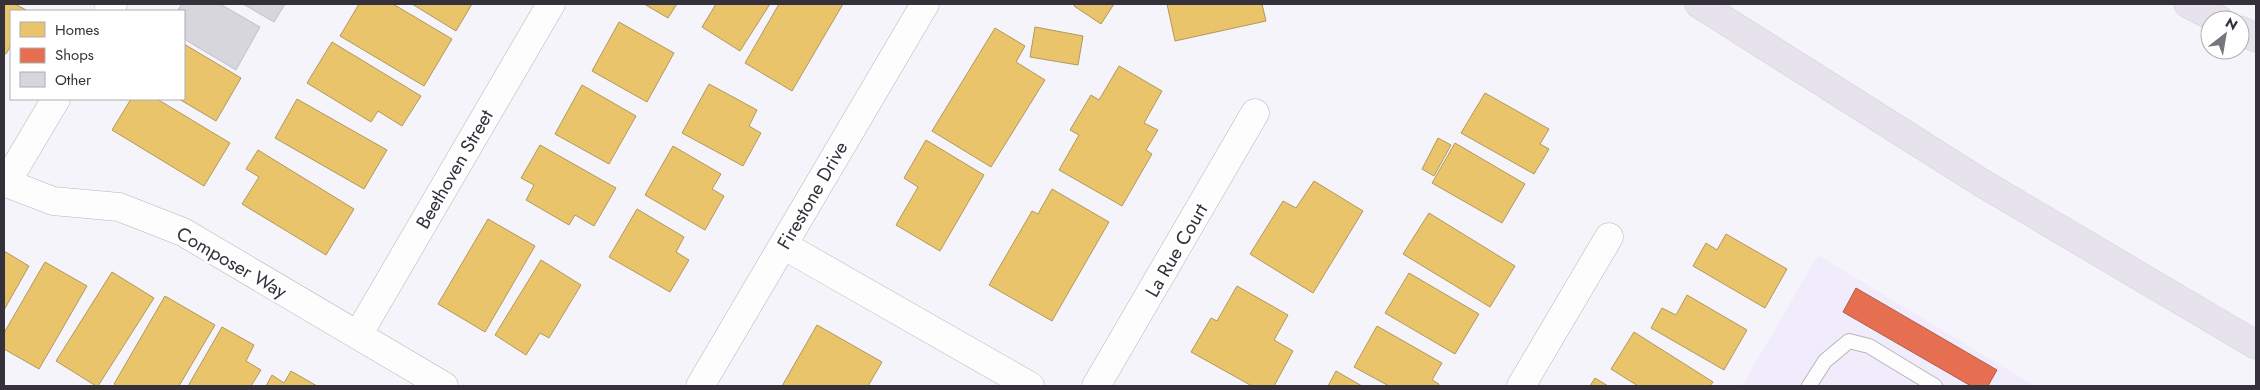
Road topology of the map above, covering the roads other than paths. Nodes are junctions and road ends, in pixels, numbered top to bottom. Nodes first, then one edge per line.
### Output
1 (551, 4) edge
2 (925, 4) edge
3 (1699, 4) edge
4 (2188, 4) edge
5 (2200, 10) edge
6 (55, 100) edge
7 (1255, 113) dead end
8 (5, 183) edge
9 (1609, 237) dead end
10 (783, 245) junction
11 (2101, 252) junction
12 (358, 335) junction
13 (2256, 345) edge
14 (2256, 364) edge
15 (444, 386) edge
16 (700, 386) edge
17 (1030, 386) edge
18 (1096, 386) edge
19 (1521, 386) edge
20 (1810, 386) edge
21 (1935, 386) edge

1 - 12 street, Beethoven Street
2 - 10 street, Firestone Drive
3 - 11 highway
4 - 5 highway
6 - 8 street
7 - 18 street, La Rue Court
8 - 12 street, Composer Way
9 - 19 street
10 - 16 street, Firestone Drive
10 - 17 street
11 - 13 highway
11 - 14 highway
12 - 15 street, Composer Way
20 - 21 lane

